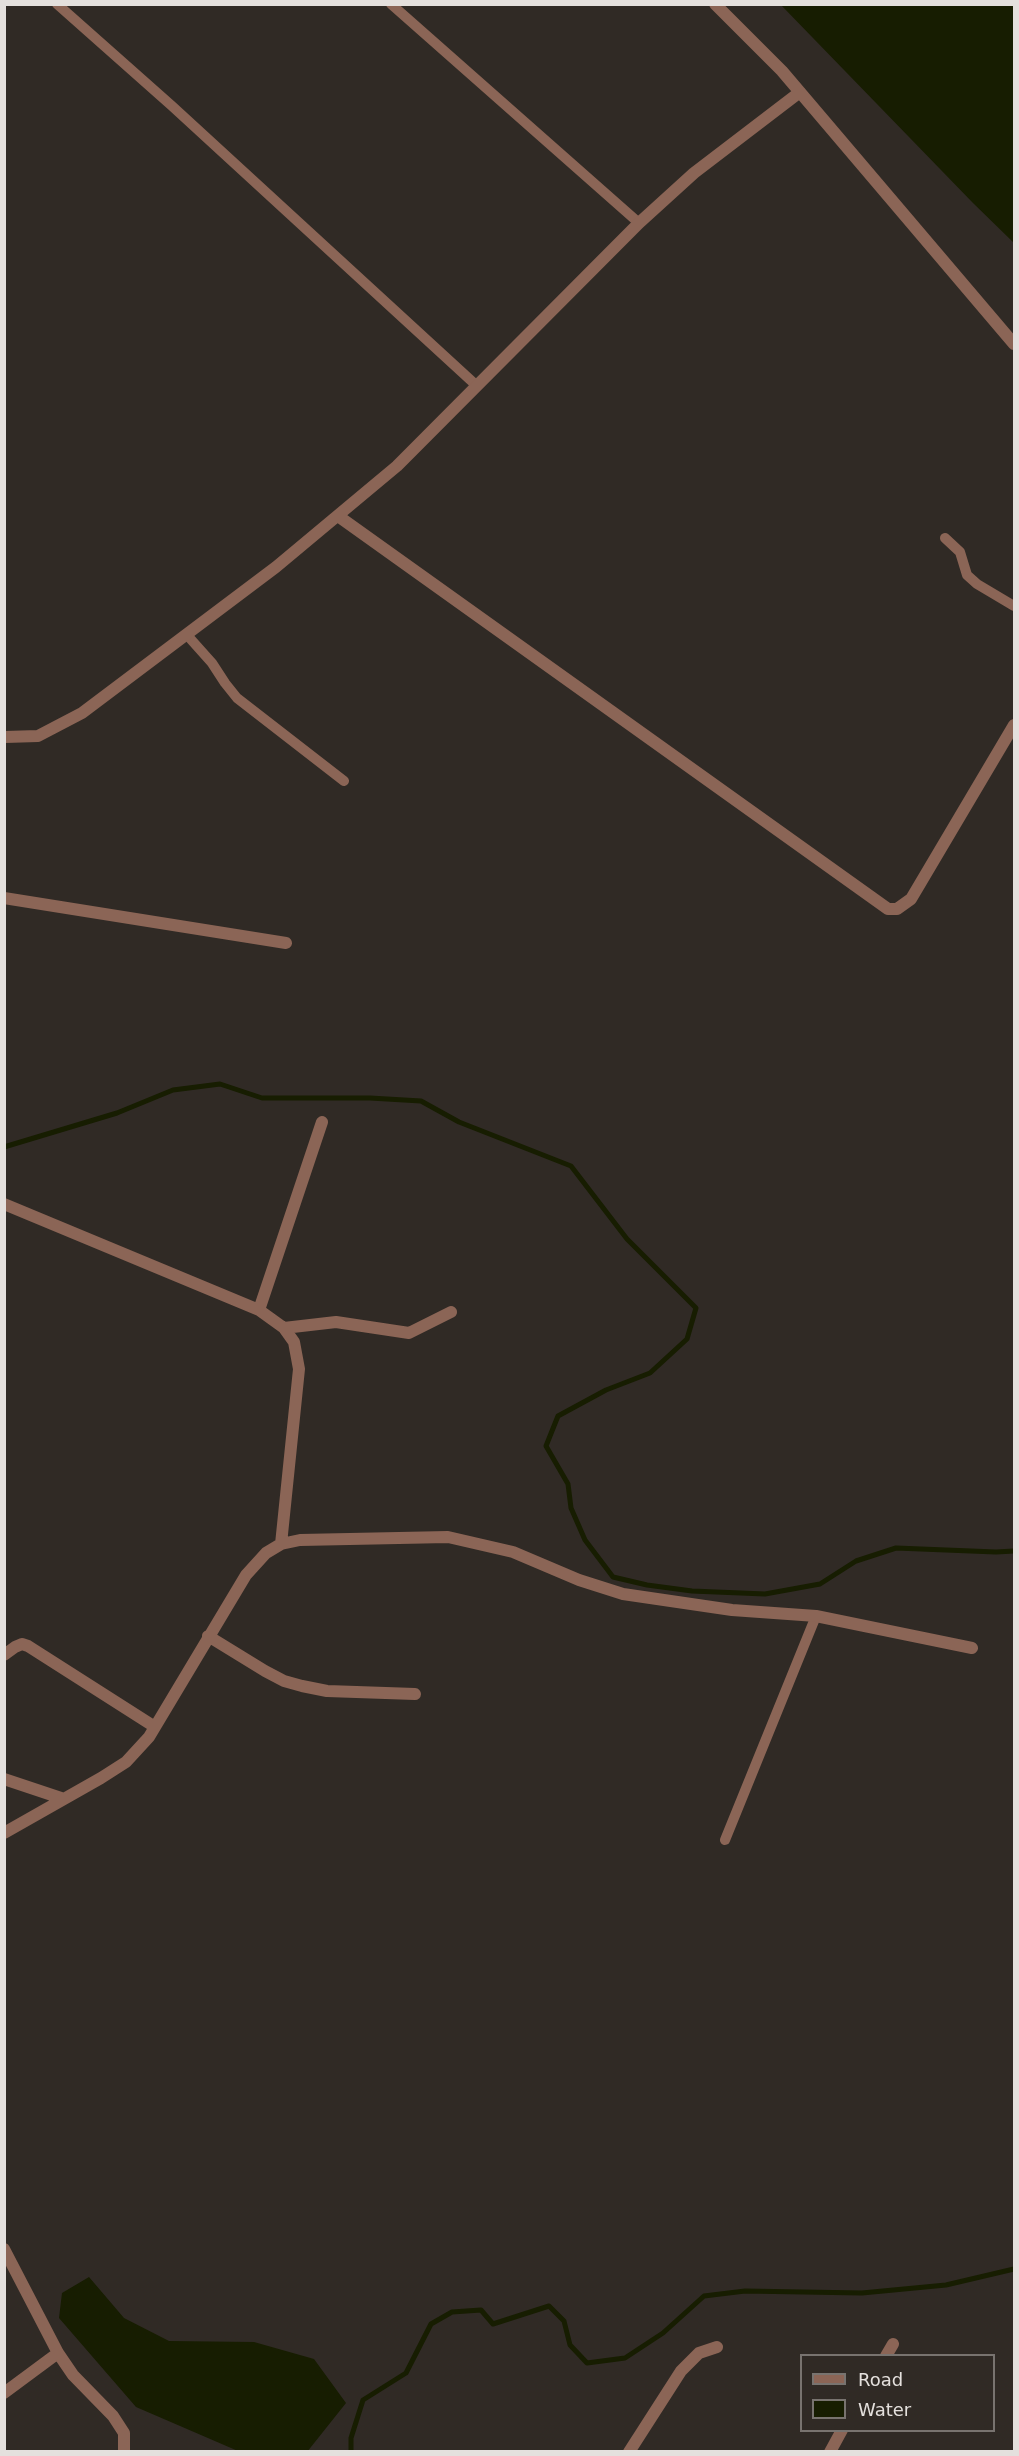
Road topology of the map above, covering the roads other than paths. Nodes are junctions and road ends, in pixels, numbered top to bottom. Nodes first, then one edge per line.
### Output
1 (57, 4) edge
2 (391, 4) edge
3 (715, 4) edge
4 (800, 92) junction
5 (639, 223) junction
6 (1014, 344) edge
7 (477, 386) junction
8 (338, 516) junction
9 (945, 538) dead end
10 (1014, 606) edge
11 (187, 635) junction
12 (1014, 725) edge
13 (5, 738) edge
14 (344, 781) dead end
15 (4, 898) edge
16 (286, 943) dead end
17 (322, 1122) dead end
18 (4, 1204) edge
19 (259, 1310) junction
20 (451, 1312) dead end
21 (284, 1328) junction
22 (281, 1544) junction
23 (816, 1616) junction
24 (208, 1636) junction
25 (972, 1648) dead end
26 (5, 1653) edge
27 (415, 1694) dead end
28 (155, 1728) junction
29 (4, 1779) edge
30 (64, 1799) junction
31 (4, 1833) edge
32 (725, 1840) dead end
33 (4, 2248) edge
34 (717, 2348) dead end
35 (58, 2353) junction
36 (4, 2393) edge
37 (841, 2432) edge
38 (124, 2451) edge
39 (629, 2451) edge
40 (830, 2451) edge

1 - 7 lane
2 - 5 lane
3 - 4 street
4 - 5 street
4 - 6 street
5 - 7 street
7 - 8 street
8 - 11 street
8 - 12 street
9 - 10 lane
11 - 13 street
11 - 14 lane
15 - 16 street
17 - 19 street
18 - 19 street
19 - 21 street
20 - 21 street
21 - 22 street
22 - 23 street
22 - 24 street
23 - 25 street
23 - 32 lane
24 - 27 street
24 - 28 street
26 - 28 street
28 - 30 street
29 - 30 street
30 - 31 street
33 - 35 street
34 - 39 street
35 - 36 street
35 - 38 street
37 - 40 street

